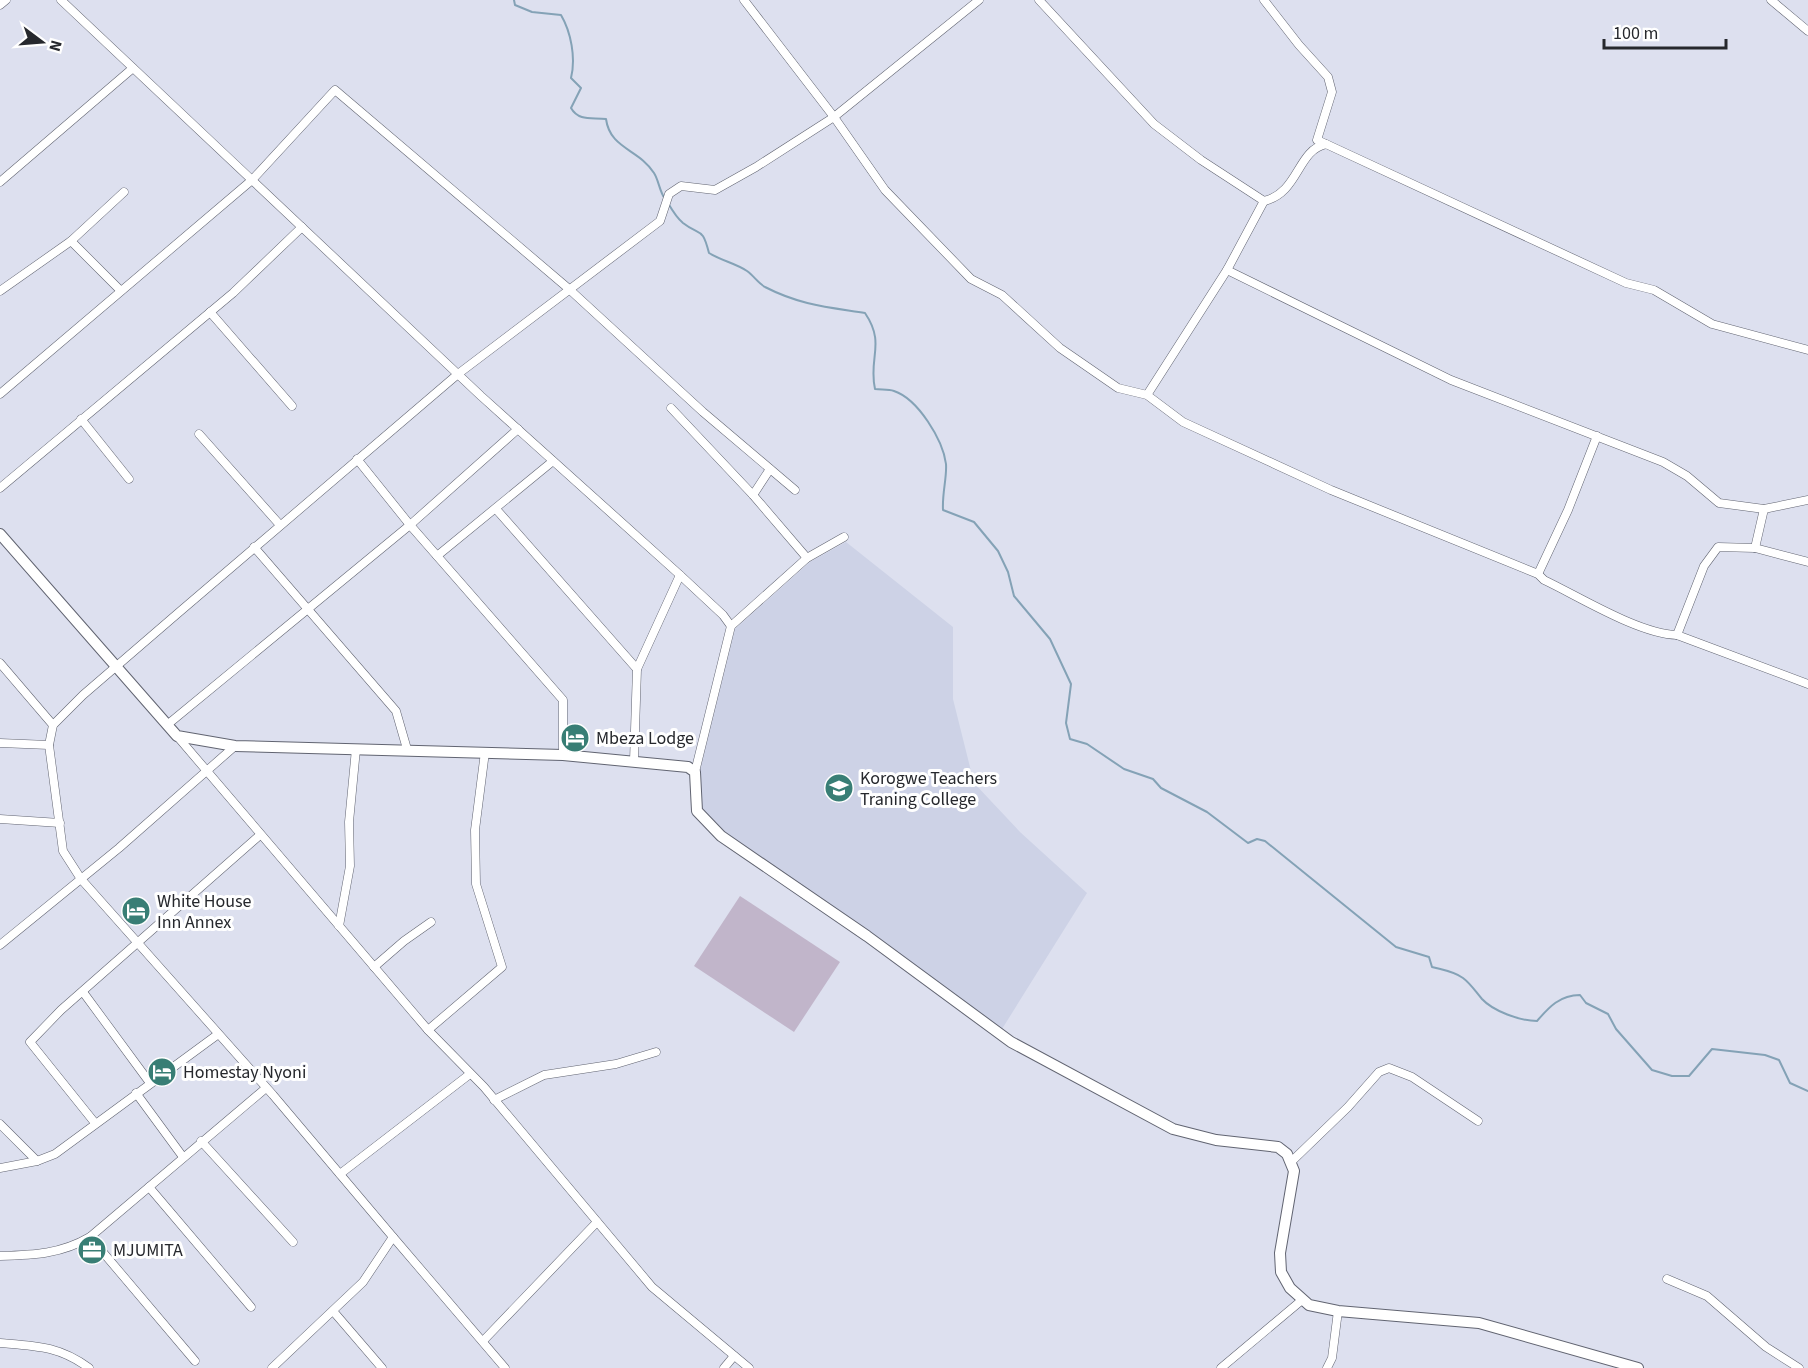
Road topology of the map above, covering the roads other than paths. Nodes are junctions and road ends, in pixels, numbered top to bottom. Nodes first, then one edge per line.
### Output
1 (6, 0) edge
2 (61, 0) edge
3 (744, 0) edge
4 (979, 0) edge
5 (1264, 0) edge
6 (1771, 0) edge
7 (1044, 1) edge
8 (0, 5) edge
9 (1808, 31) edge
10 (133, 68) junction
11 (834, 117) junction
12 (1326, 144) junction
13 (252, 180) junction
14 (0, 182) edge
15 (124, 192) dead end
16 (1264, 201) junction
17 (302, 227) junction
18 (71, 241) junction
19 (1227, 270) junction
20 (569, 289) junction
21 (120, 290) junction
22 (0, 291) edge
23 (210, 312) junction
24 (1808, 350) edge
25 (459, 374) junction
26 (0, 394) edge
27 (1147, 395) junction
28 (292, 406) dead end
29 (671, 408) dead end
30 (81, 419) junction
31 (518, 429) junction
32 (199, 434) dead end
33 (1597, 436) junction
34 (357, 459) junction
35 (553, 461) junction
36 (770, 469) junction
37 (129, 478) dead end
38 (0, 488) edge
39 (795, 490) dead end
40 (753, 495) junction
41 (1808, 500) edge
42 (496, 509) junction
43 (1764, 509) junction
44 (280, 525) junction
45 (410, 525) junction
46 (0, 534) edge
47 (844, 537) dead end
48 (254, 547) junction
49 (1755, 548) junction
50 (437, 556) junction
51 (807, 558) junction
52 (1808, 562) edge
53 (1538, 574) junction
54 (680, 575) junction
55 (307, 608) junction
56 (731, 626) junction
57 (1677, 635) junction
58 (0, 663) edge
59 (116, 668) junction
60 (637, 669) junction
61 (1808, 684) edge
62 (53, 725) junction
63 (167, 725) junction
64 (177, 736) junction
65 (0, 743) edge
66 (49, 745) junction
67 (235, 746) junction
68 (356, 748) junction
69 (407, 748) junction
70 (485, 752) junction
71 (563, 755) junction
72 (634, 761) junction
73 (207, 771) junction
74 (695, 772) junction
75 (0, 819) edge
76 (60, 823) junction
77 (260, 835) junction
78 (81, 879) junction
79 (431, 922) dead end
80 (339, 926) junction
81 (2, 940) edge
82 (138, 943) junction
83 (374, 967) junction
84 (83, 992) junction
85 (428, 1030) junction
86 (217, 1035) junction
87 (656, 1052) dead end
88 (470, 1074) junction
89 (150, 1083) junction
90 (266, 1088) junction
91 (136, 1093) junction
92 (494, 1100) junction
93 (1478, 1121) dead end
94 (95, 1123) junction
95 (0, 1124) edge
96 (201, 1141) junction
97 (183, 1157) junction
98 (37, 1161) junction
99 (1292, 1161) junction
100 (0, 1168) edge
101 (340, 1174) junction
102 (149, 1187) junction
103 (597, 1222) junction
104 (90, 1237) junction
105 (393, 1237) junction
106 (293, 1242) dead end
107 (0, 1256) edge
108 (1667, 1279) dead end
109 (1302, 1300) junction
110 (250, 1307) dead end
111 (333, 1311) junction
112 (1338, 1311) junction
113 (483, 1341) junction
114 (0, 1343) edge
115 (735, 1356) junction
116 (195, 1361) dead end
117 (89, 1368) edge
118 (272, 1368) edge
119 (382, 1368) edge
120 (505, 1368) edge
121 (724, 1368) edge
122 (749, 1368) edge
123 (1221, 1368) edge
124 (1327, 1368) edge
125 (1638, 1368) edge
126 (1799, 1368) edge

1 - 8 street
2 - 10 street
3 - 11 street
4 - 11 street
5 - 12 street
6 - 9 street
7 - 16 street
10 - 13 street
10 - 14 street
11 - 20 street
11 - 27 street
12 - 16 street
12 - 24 street
13 - 17 street
13 - 20 street
13 - 21 street
15 - 18 street
16 - 19 street
17 - 23 street
17 - 25 street
18 - 21 street
18 - 22 street
19 - 27 street
19 - 33 street
20 - 25 street
20 - 36 street
21 - 26 street
23 - 28 street
23 - 30 street
25 - 31 street
25 - 34 street
27 - 53 street
29 - 40 street
30 - 37 street
30 - 38 street
31 - 35 street
31 - 45 street
32 - 44 street
33 - 43 street
33 - 53 street
34 - 44 street
34 - 45 street
35 - 42 street
35 - 54 street
36 - 39 street
36 - 40 street
40 - 51 street
41 - 43 street
42 - 50 street
42 - 60 street
43 - 49 street
44 - 48 street
45 - 50 street
45 - 55 street
46 - 59 street
47 - 51 street
48 - 55 street
48 - 59 street
49 - 52 street
49 - 57 street
50 - 71 street
51 - 56 street
53 - 57 street
54 - 56 street
54 - 60 street
55 - 63 street
55 - 69 street
56 - 74 street
57 - 61 street
58 - 62 street
59 - 62 street
59 - 63 street
60 - 72 street
62 - 66 street
63 - 64 street
64 - 67 street
64 - 73 street
65 - 66 street
66 - 76 street
67 - 68 street
67 - 73 street
68 - 69 street
68 - 80 street
69 - 70 street
70 - 71 street
70 - 85 street
71 - 72 street
72 - 74 street
73 - 77 street
73 - 78 street
74 - 99 street
75 - 76 street
76 - 78 street
77 - 80 street
77 - 82 street
78 - 81 street
78 - 82 street
79 - 83 street
80 - 83 street
82 - 84 street
82 - 86 street
83 - 85 street
84 - 89 street
84 - 94 street
85 - 88 street
86 - 89 street
86 - 90 street
87 - 92 street
88 - 92 street
88 - 101 street
89 - 91 street
90 - 96 street
90 - 101 street
91 - 94 street
91 - 97 street
92 - 103 street
93 - 99 street
94 - 98 street
95 - 98 street
96 - 97 street
96 - 106 street
97 - 102 street
98 - 100 street
99 - 109 street
101 - 105 street
102 - 104 street
102 - 110 street
103 - 113 street
103 - 115 street
104 - 107 street
104 - 116 street
105 - 111 street
105 - 113 street
108 - 126 street
109 - 112 street
109 - 123 street
111 - 118 street
111 - 119 street
112 - 124 street
112 - 125 street
113 - 120 street
114 - 117 street
115 - 121 street
115 - 122 street

